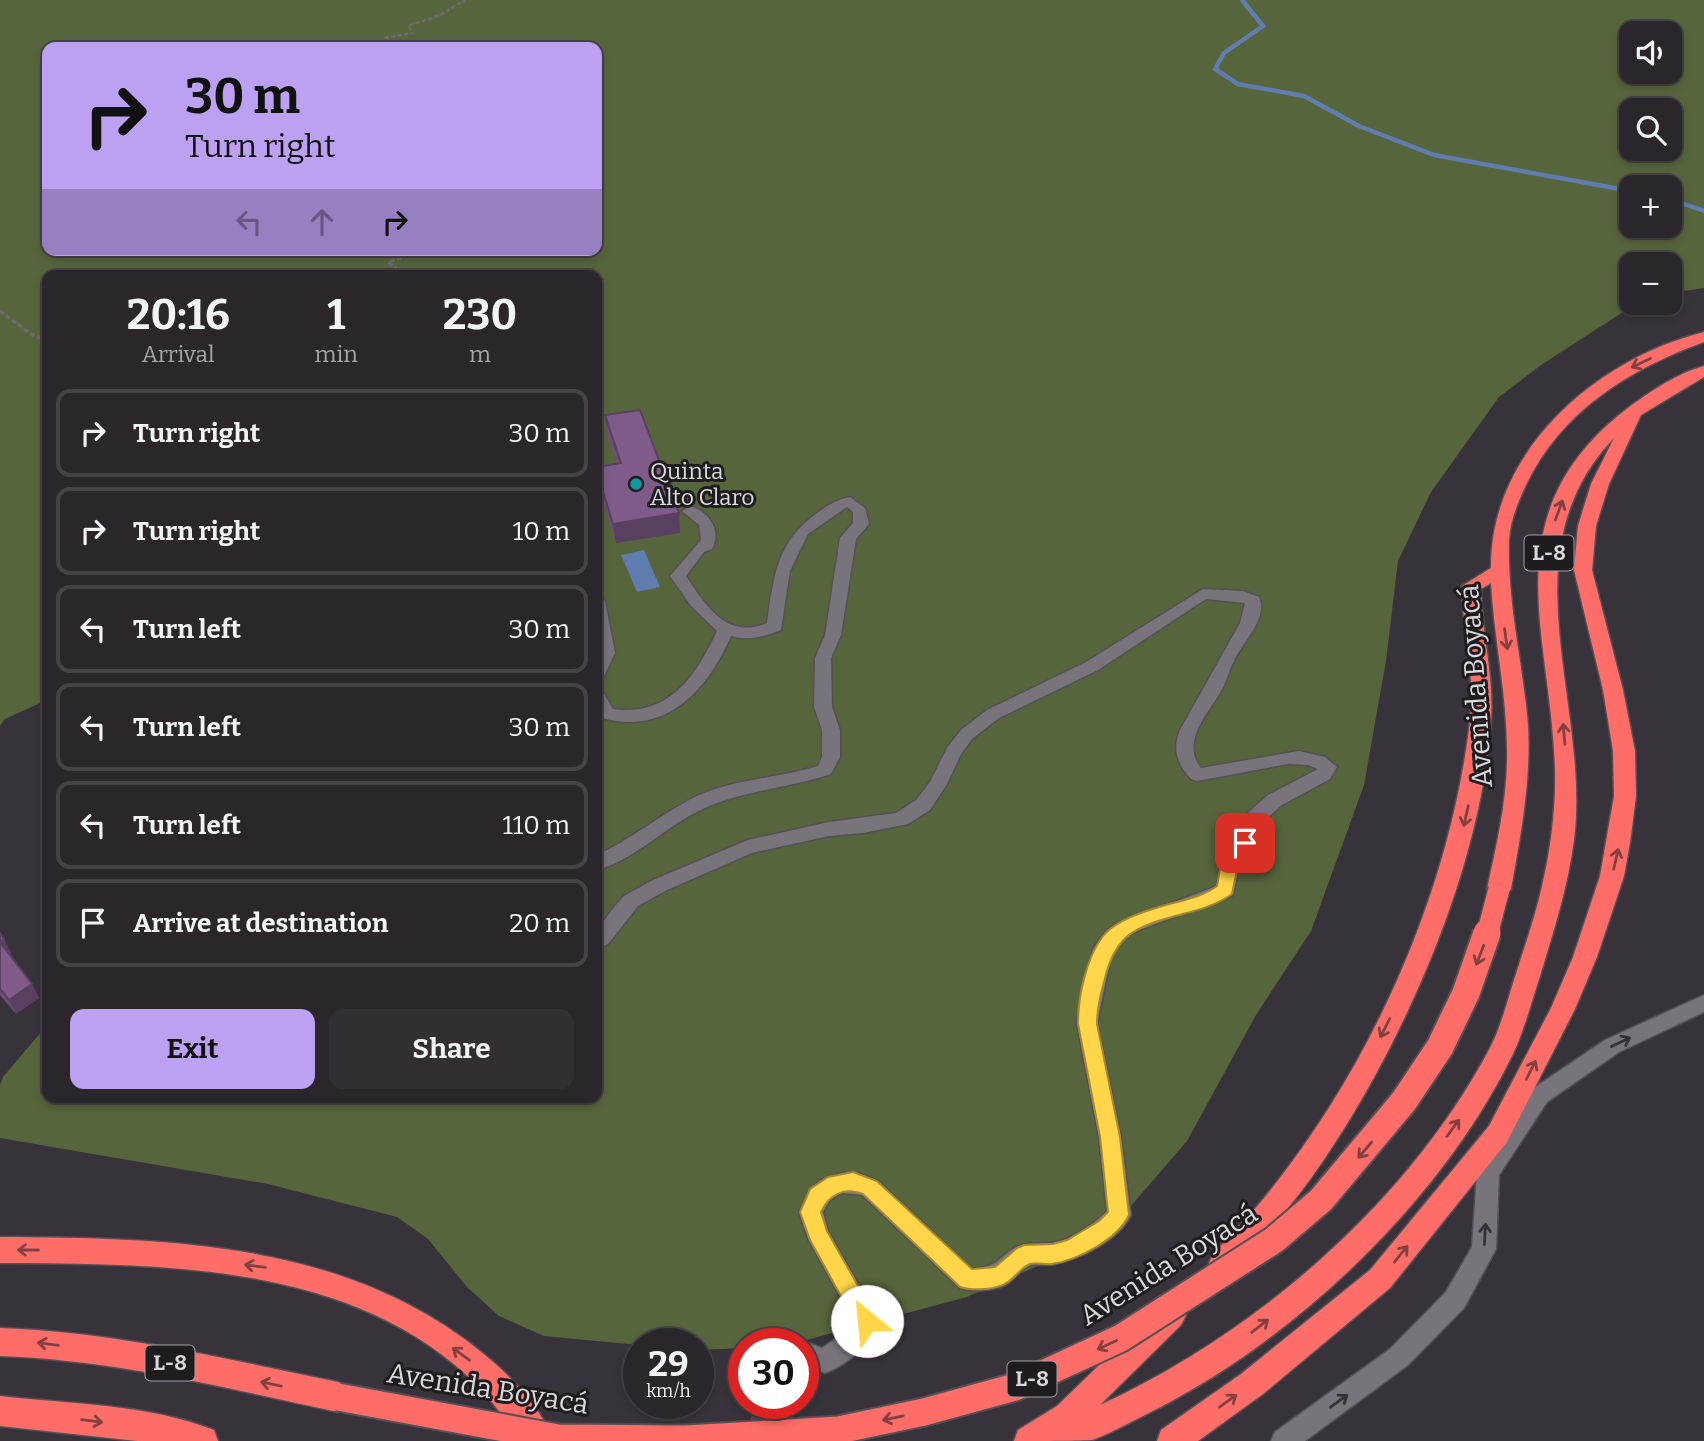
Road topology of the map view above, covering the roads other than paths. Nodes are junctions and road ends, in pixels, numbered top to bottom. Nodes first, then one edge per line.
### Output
1 (1704, 337) edge
2 (1704, 371) edge
3 (1637, 408) junction
4 (690, 511) dead end
5 (1500, 571) junction
6 (719, 625) junction
7 (602, 627) edge
8 (602, 664) edge
9 (602, 707) edge
10 (602, 861) edge
11 (602, 938) edge
12 (1704, 1003) edge
13 (0, 1250) edge
14 (0, 1342) edge
15 (819, 1359) edge
16 (0, 1411) edge
17 (203, 1441) edge
18 (539, 1441) edge
19 (1029, 1441) edge
20 (1054, 1441) edge
21 (1172, 1441) edge
22 (1284, 1441) edge

1 -> 5 highway, Avenida Boyacá / L-8
2 - 3 highway, L-8
20 -> 3 highway, L-8
21 -> 3 highway
4 - 6 street
5 -> 14 highway, Avenida Boyacá / L-8, bridge
5 -> 19 highway
6 - 9 street
6 - 10 street
7 - 8 street
11 - 15 street
22 -> 12 street
18 -> 13 highway
16 -> 17 highway

